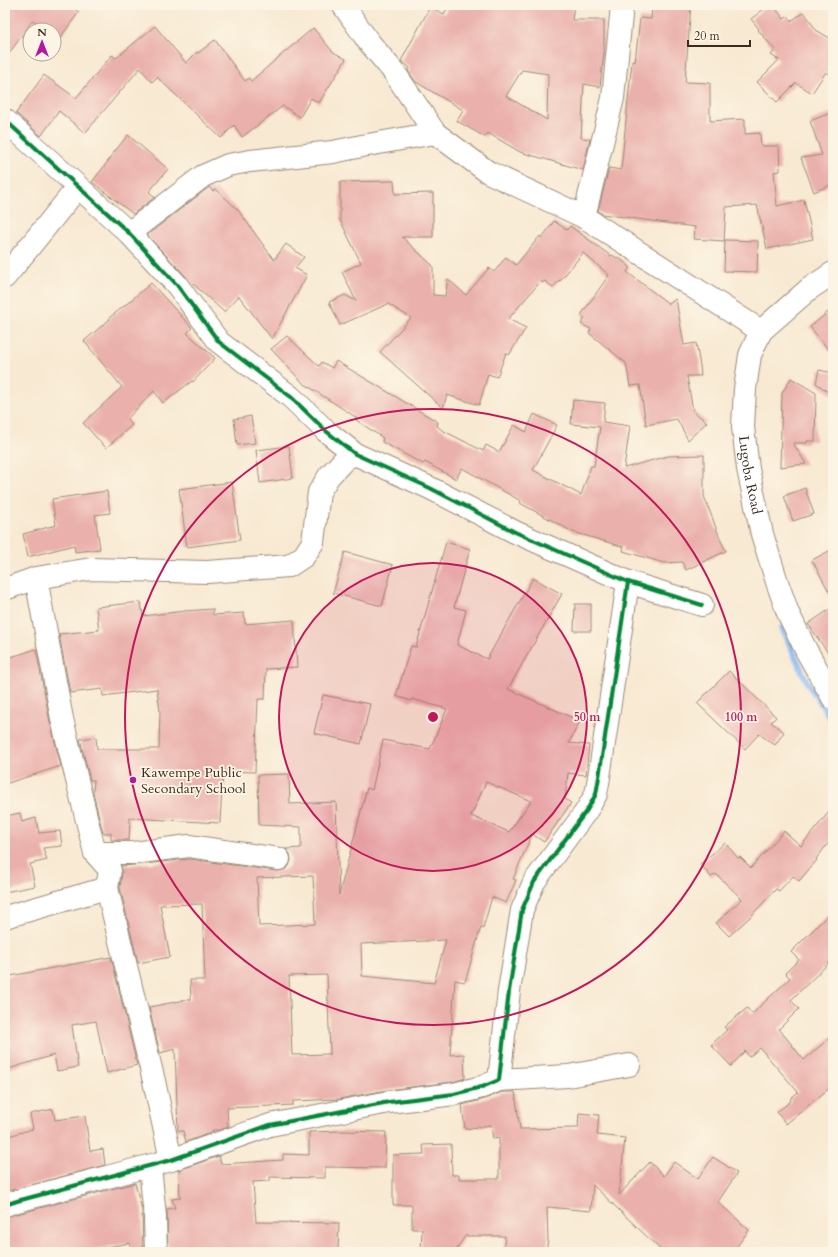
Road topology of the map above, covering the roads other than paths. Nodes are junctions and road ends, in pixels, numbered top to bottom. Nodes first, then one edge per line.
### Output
1 (343, 5) edge
2 (622, 5) edge
3 (5, 120) edge
4 (435, 134) junction
5 (78, 187) junction
6 (584, 217) junction
7 (129, 233) junction
8 (833, 272) edge
9 (5, 277) edge
10 (761, 331) junction
11 (355, 454) junction
12 (36, 578) junction
13 (628, 582) junction
14 (5, 589) edge
15 (702, 605) dead end
16 (833, 698) edge
17 (95, 853) junction
18 (279, 859) dead end
19 (107, 888) junction
20 (5, 917) edge
21 (629, 1065) dead end
22 (499, 1080) junction
23 (171, 1160) junction
24 (150, 1166) junction
25 (5, 1205) edge
26 (156, 1252) edge

1 - 4 street
2 - 6 street
3 - 5 street
4 - 6 street
4 - 7 street
5 - 7 street
5 - 9 street
6 - 10 street
7 - 11 street
8 - 10 street, Lugoba Road
10 - 16 street, Lugoba Road
11 - 12 street
11 - 13 street
12 - 14 street
12 - 17 street
13 - 15 street
13 - 22 street
17 - 18 street
17 - 19 street
19 - 20 street
19 - 23 street
21 - 22 street
22 - 23 street
23 - 24 street
24 - 25 street
24 - 26 street

